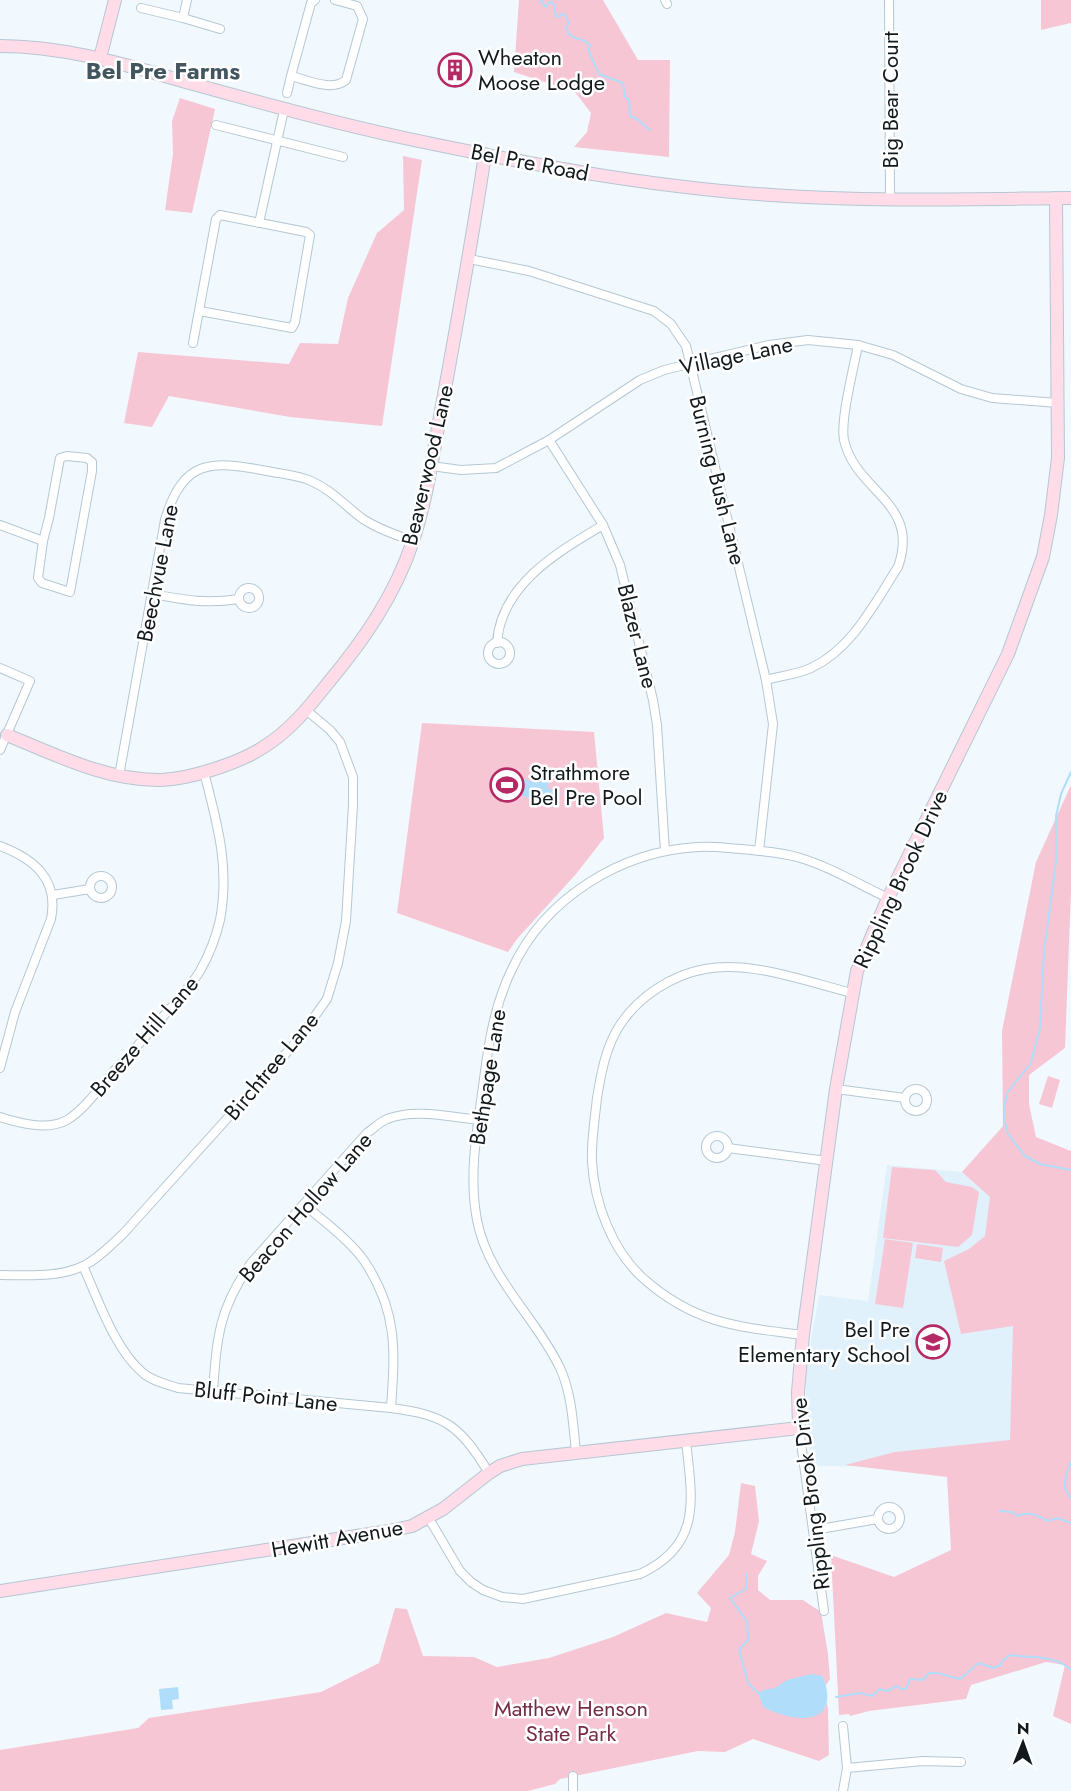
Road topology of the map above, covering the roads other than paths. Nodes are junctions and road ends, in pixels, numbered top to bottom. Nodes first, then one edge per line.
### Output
1 (115, 0) edge
2 (187, 0) edge
3 (315, 0) edge
4 (335, 0) edge
5 (889, 0) edge
6 (141, 8) dead end
7 (183, 18) junction
8 (220, 29) dead end
9 (0, 46) edge
10 (100, 58) junction
11 (291, 76) junction
12 (287, 93) dead end
13 (284, 110) junction
14 (216, 125) dead end
15 (276, 140) junction
16 (485, 154) junction
17 (343, 157) dead end
18 (1056, 198) junction
19 (1071, 198) edge
20 (890, 199) junction
21 (259, 223) junction
22 (469, 259) junction
23 (200, 312) junction
24 (193, 343) dead end
25 (858, 345) junction
26 (690, 364) junction
27 (1058, 403) junction
28 (549, 440) junction
29 (431, 465) junction
30 (0, 525) edge
31 (603, 525) junction
32 (43, 541) junction
33 (413, 541) junction
34 (152, 594) junction
35 (239, 599) dead end
36 (496, 643) dead end
37 (0, 668) edge
38 (766, 680) junction
39 (306, 710) junction
40 (3, 734) edge
41 (0, 750) edge
42 (204, 772) junction
43 (119, 776) junction
44 (0, 846) edge
45 (665, 851) junction
46 (759, 851) junction
47 (90, 889) dead end
48 (53, 895) junction
49 (888, 898) junction
50 (852, 993) junction
51 (0, 1068) edge
52 (836, 1089) junction
53 (905, 1098) dead end
54 (0, 1117) edge
55 (479, 1120) junction
56 (728, 1148) dead end
57 (827, 1161) junction
58 (305, 1205) junction
59 (83, 1266) junction
60 (0, 1275) edge
61 (803, 1335) junction
62 (213, 1391) junction
63 (391, 1408) junction
64 (799, 1428) junction
65 (686, 1441) junction
66 (576, 1452) junction
67 (489, 1473) junction
68 (428, 1517) junction
69 (878, 1519) dead end
70 (814, 1530) junction
71 (0, 1591) edge
72 (824, 1611) dead end
73 (843, 1726) dead end
74 (961, 1762) dead end
75 (847, 1768) junction
76 (573, 1776) dead end
77 (573, 1791) edge
78 (843, 1791) edge

1 - 10 street
2 - 7 street
3 - 11 street
4 - 11 street
5 - 20 street, Big Bear Court
6 - 7 street
7 - 8 street
9 - 10 street, Bel Pre Road
10 - 13 street, Bel Pre Road
11 - 12 street
13 - 15 street
13 - 16 street, Bel Pre Road
14 - 15 street
15 - 17 street
15 - 21 street
16 - 20 street, Bel Pre Road
16 - 22 street, Beaverwood Lane
18 - 19 street, Bel Pre Road
18 - 20 street, Bel Pre Road
18 - 27 street, Rippling Brook Drive
21 - 23 street
21 - 23 street
22 - 26 street, Burning Bush Lane
22 - 29 street, Beaverwood Lane
23 - 24 street
25 - 26 street, Village Lane
25 - 27 street, Village Lane
25 - 38 street
26 - 28 street, Village Lane
26 - 38 street, Burning Bush Lane
27 - 49 street, Rippling Brook Drive
28 - 29 street, Village Lane
28 - 31 street, Blazer Lane
29 - 33 street, Beaverwood Lane
30 - 32 street
31 - 36 street
31 - 45 street, Blazer Lane
32 - 32 street
33 - 34 street, Beechvue Lane
33 - 39 street, Beaverwood Lane
34 - 35 street
34 - 43 street, Beechvue Lane
37 - 40 street
38 - 46 street, Burning Bush Lane
39 - 42 street, Beaverwood Lane
39 - 59 street, Birchtree Lane
40 - 41 street
40 - 43 street, Beaverwood Lane
42 - 43 street, Beaverwood Lane
42 - 54 street, Breeze Hill Lane
44 - 48 street
45 - 46 street, Bethpage Lane
45 - 55 street, Bethpage Lane
46 - 49 street, Bethpage Lane
47 - 48 street
48 - 51 street
49 - 50 street, Rippling Brook Drive
50 - 52 street, Rippling Brook Drive
50 - 61 street
52 - 53 street
52 - 57 street, Rippling Brook Drive
55 - 58 street, Beacon Hollow Lane
55 - 66 street, Bethpage Lane
56 - 57 street
57 - 61 street, Rippling Brook Drive
58 - 62 street, Beacon Hollow Lane
58 - 63 street
59 - 60 street, Birchtree Lane
59 - 62 street, Bluff Point Lane
61 - 64 street, Rippling Brook Drive
62 - 63 street, Bluff Point Lane
63 - 67 street, Bluff Point Lane
64 - 65 street, Hewitt Avenue
64 - 70 street, Rippling Brook Drive
65 - 66 street, Hewitt Avenue
65 - 68 street
66 - 67 street, Hewitt Avenue
67 - 68 street, Hewitt Avenue
68 - 71 street, Hewitt Avenue
69 - 70 street
70 - 72 street, Rippling Brook Drive
73 - 75 street
74 - 75 street
75 - 78 street
76 - 77 street

